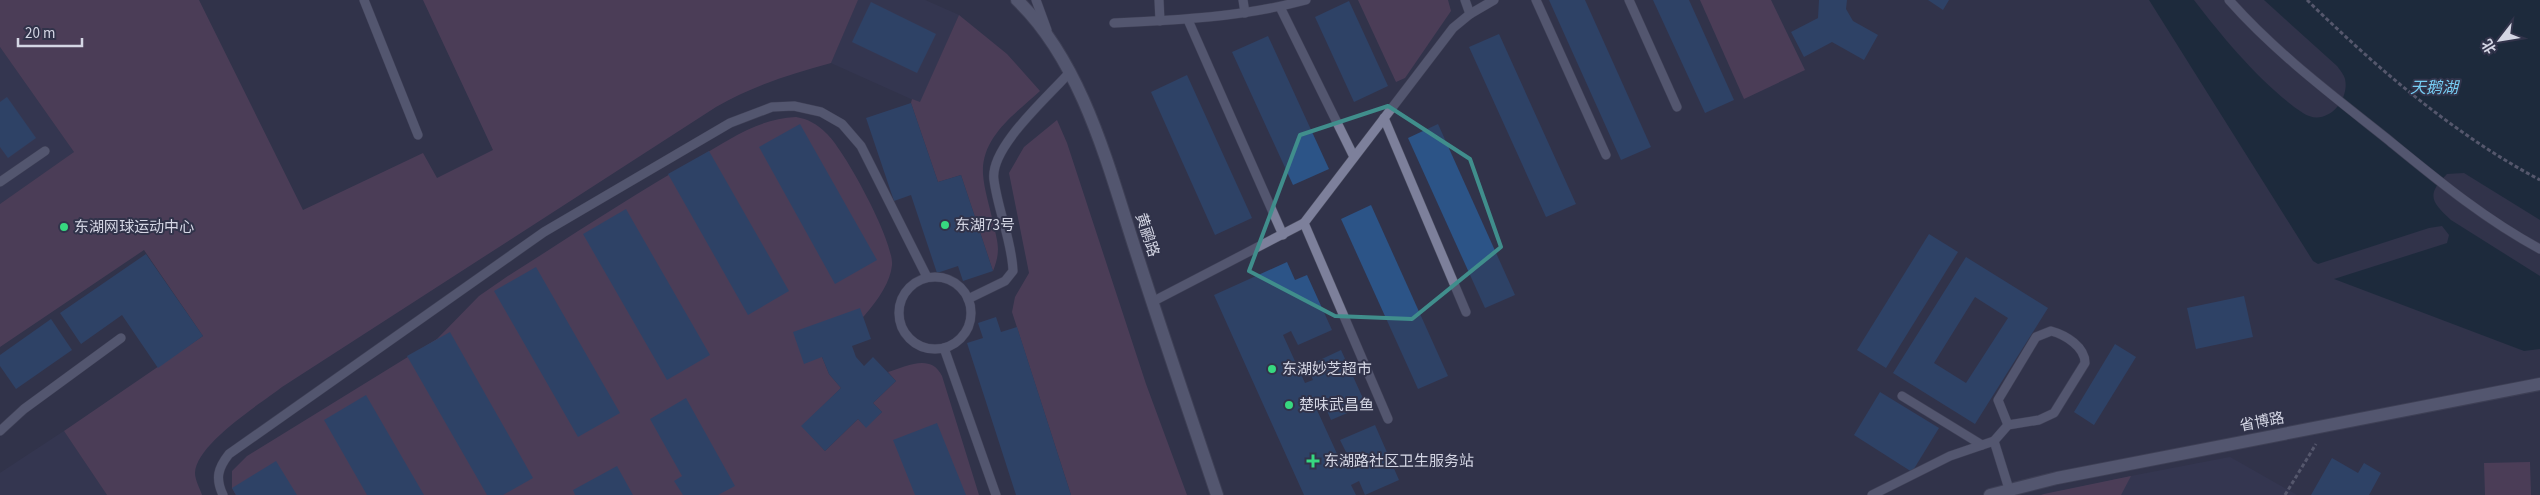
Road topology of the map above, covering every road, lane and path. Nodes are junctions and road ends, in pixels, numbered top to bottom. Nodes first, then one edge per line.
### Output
1 (364, 0) edge
2 (1017, 0) edge
3 (1036, 0) edge
4 (1158, 0) edge
5 (1244, 0) edge
6 (1306, 0) edge
7 (1465, 0) edge
8 (1494, 0) edge
9 (1536, 0) edge
10 (1629, 0) edge
11 (2229, 0) edge
12 (2308, 0) edge
13 (1280, 7) junction
14 (1245, 13) junction
15 (1470, 14) junction
16 (1188, 20) junction
17 (1160, 21) junction
18 (1114, 23) dead end
19 (1049, 35) junction
20 (1070, 73) junction
21 (1677, 107) dead end
22 (1384, 118) junction
23 (418, 135) dead end
24 (45, 151) dead end
25 (1606, 155) dead end
26 (1354, 157) junction
27 (2540, 180) edge
28 (0, 182) edge
29 (1304, 223) junction
30 (1282, 234) junction
31 (2540, 249) edge
32 (927, 277) junction
33 (968, 299) junction
34 (1152, 302) junction
35 (1466, 312) dead end
36 (121, 338) dead end
37 (944, 348) junction
38 (2540, 384) edge
39 (1902, 396) dead end
40 (1388, 419) dead end
41 (2008, 425) junction
42 (2327, 425) junction
43 (0, 431) edge
44 (1994, 441) junction
45 (1982, 445) junction
46 (2009, 489) junction
47 (223, 495) edge
48 (996, 495) edge
49 (1216, 495) edge
50 (1872, 495) edge
51 (1990, 495) edge
52 (2286, 495) edge

1 - 23 lane
2 - 19 street, 黄鹂路
3 - 19 lane
4 - 17 lane
5 - 14 lane
6 - 13 lane
7 - 15 lane
8 - 15 lane
9 - 25 lane
10 - 21 lane
11 - 31 lane
12 - 27 path
13 - 14 lane
13 - 26 lane
14 - 16 lane
15 - 22 lane
16 - 17 lane
16 - 30 lane
17 - 18 lane
19 - 20 street, 黄鹂路
20 - 33 lane
20 - 34 street, 黄鹂路
22 - 26 lane
22 - 35 lane
24 - 28 lane
26 - 29 lane
29 - 30 lane
29 - 40 lane
30 - 34 lane
32 - 33 lane
32 - 37 lane
32 - 47 lane
33 - 37 lane
34 - 49 street, 黄鹂路
36 - 43 lane
37 - 48 lane
38 - 42 street, 省博路
39 - 45 lane
41 - 41 lane
41 - 44 lane
42 - 46 street, 省博路
42 - 52 path
44 - 45 lane
44 - 46 lane
45 - 50 lane
46 - 51 street, 省博路

